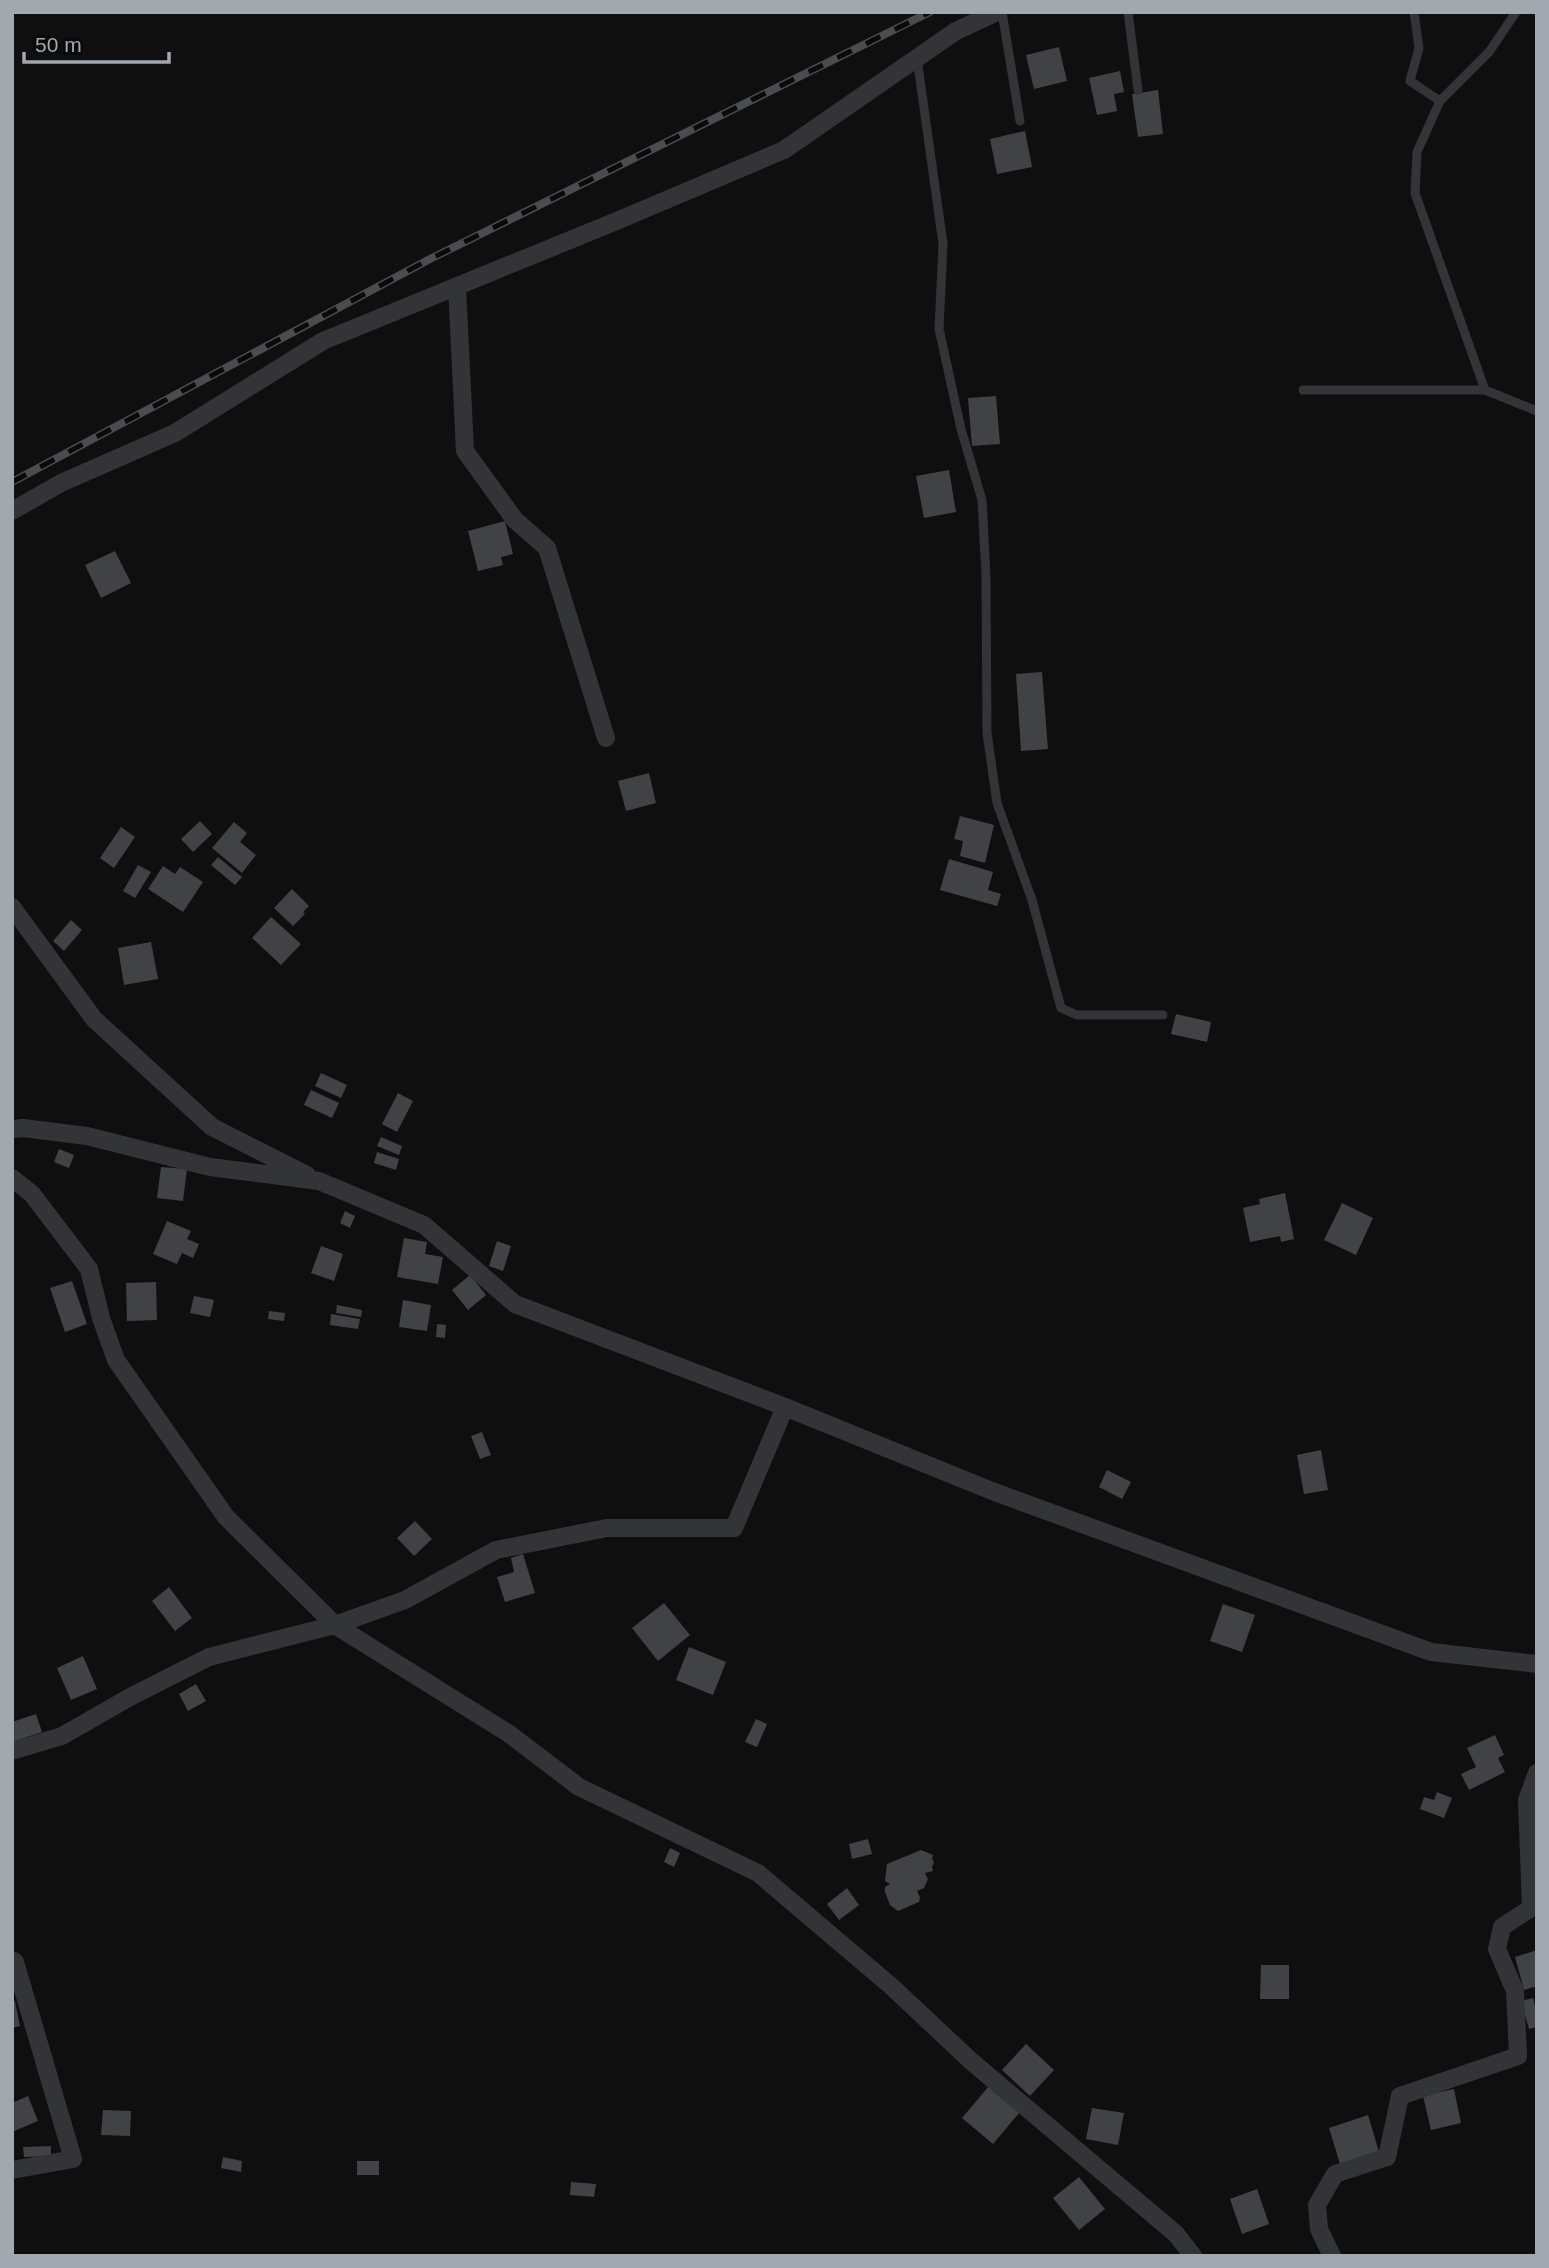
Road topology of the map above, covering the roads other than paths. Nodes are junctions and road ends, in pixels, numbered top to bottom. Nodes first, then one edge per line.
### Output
1 (999, 12) edge
2 (1128, 12) edge
3 (1413, 12) edge
4 (1516, 12) edge
5 (917, 58) junction
6 (1138, 90) dead end
7 (1440, 101) junction
8 (1020, 121) dead end
9 (457, 286) junction
10 (1303, 390) dead end
11 (1485, 390) junction
12 (1537, 411) edge
13 (12, 511) edge
14 (606, 738) dead end
15 (12, 907) edge
16 (1163, 1015) dead end
17 (12, 1129) edge
18 (12, 1178) edge
19 (319, 1181) junction
20 (785, 1407) junction
21 (335, 1625) junction
22 (1535, 1668) edge
23 (12, 1751) edge
24 (1537, 1773) edge
25 (12, 1961) edge
26 (12, 2171) edge
27 (1193, 2256) edge
28 (1332, 2256) edge

1 - 5 street
1 - 8 lane
2 - 6 lane
3 - 7 lane
4 - 7 lane
5 - 9 street
5 - 16 lane
7 - 11 lane
9 - 13 street
9 - 14 street
10 - 11 lane
11 - 12 lane
15 - 19 street
17 - 19 street
18 - 21 street
19 - 20 street
20 - 21 street
20 - 22 street
21 - 23 street
21 - 27 street
24 - 28 street
25 - 26 street

